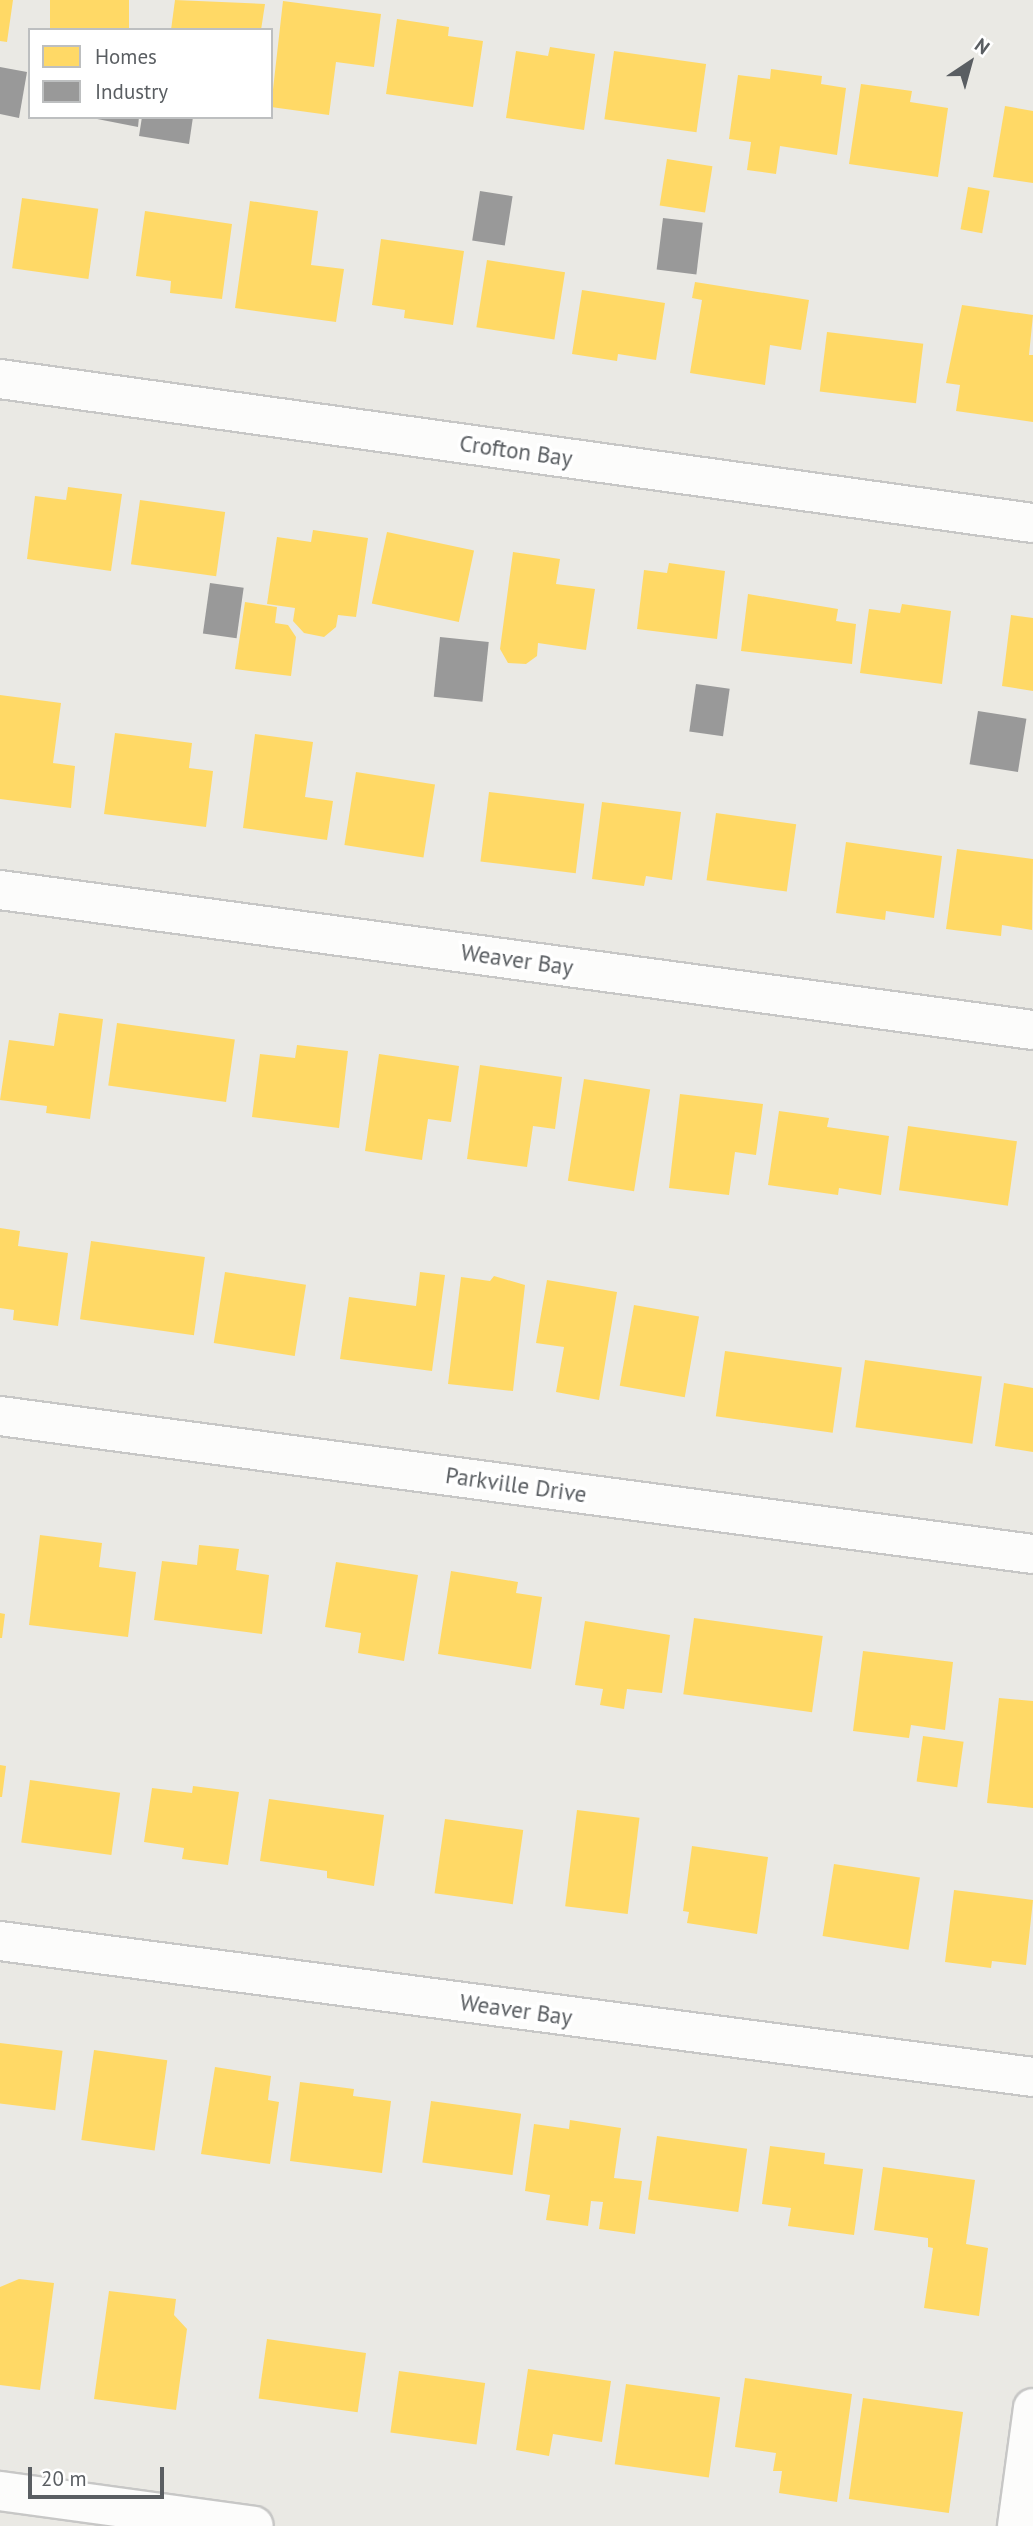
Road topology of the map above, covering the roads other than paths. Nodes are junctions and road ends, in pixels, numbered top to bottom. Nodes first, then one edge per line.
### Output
1 (0, 379) edge
2 (1033, 523) edge
3 (0, 890) edge
4 (1033, 1030) edge
5 (0, 1416) edge
6 (1033, 1554) edge
7 (0, 1941) edge
8 (1033, 2077) edge
9 (1033, 2408) edge
10 (0, 2491) edge
11 (254, 2526) edge
12 (1017, 2526) edge

1 - 2 street, Crofton Bay
3 - 4 street, Weaver Bay
5 - 6 street, Parkville Drive
7 - 8 street, Weaver Bay
9 - 12 street
10 - 11 street

